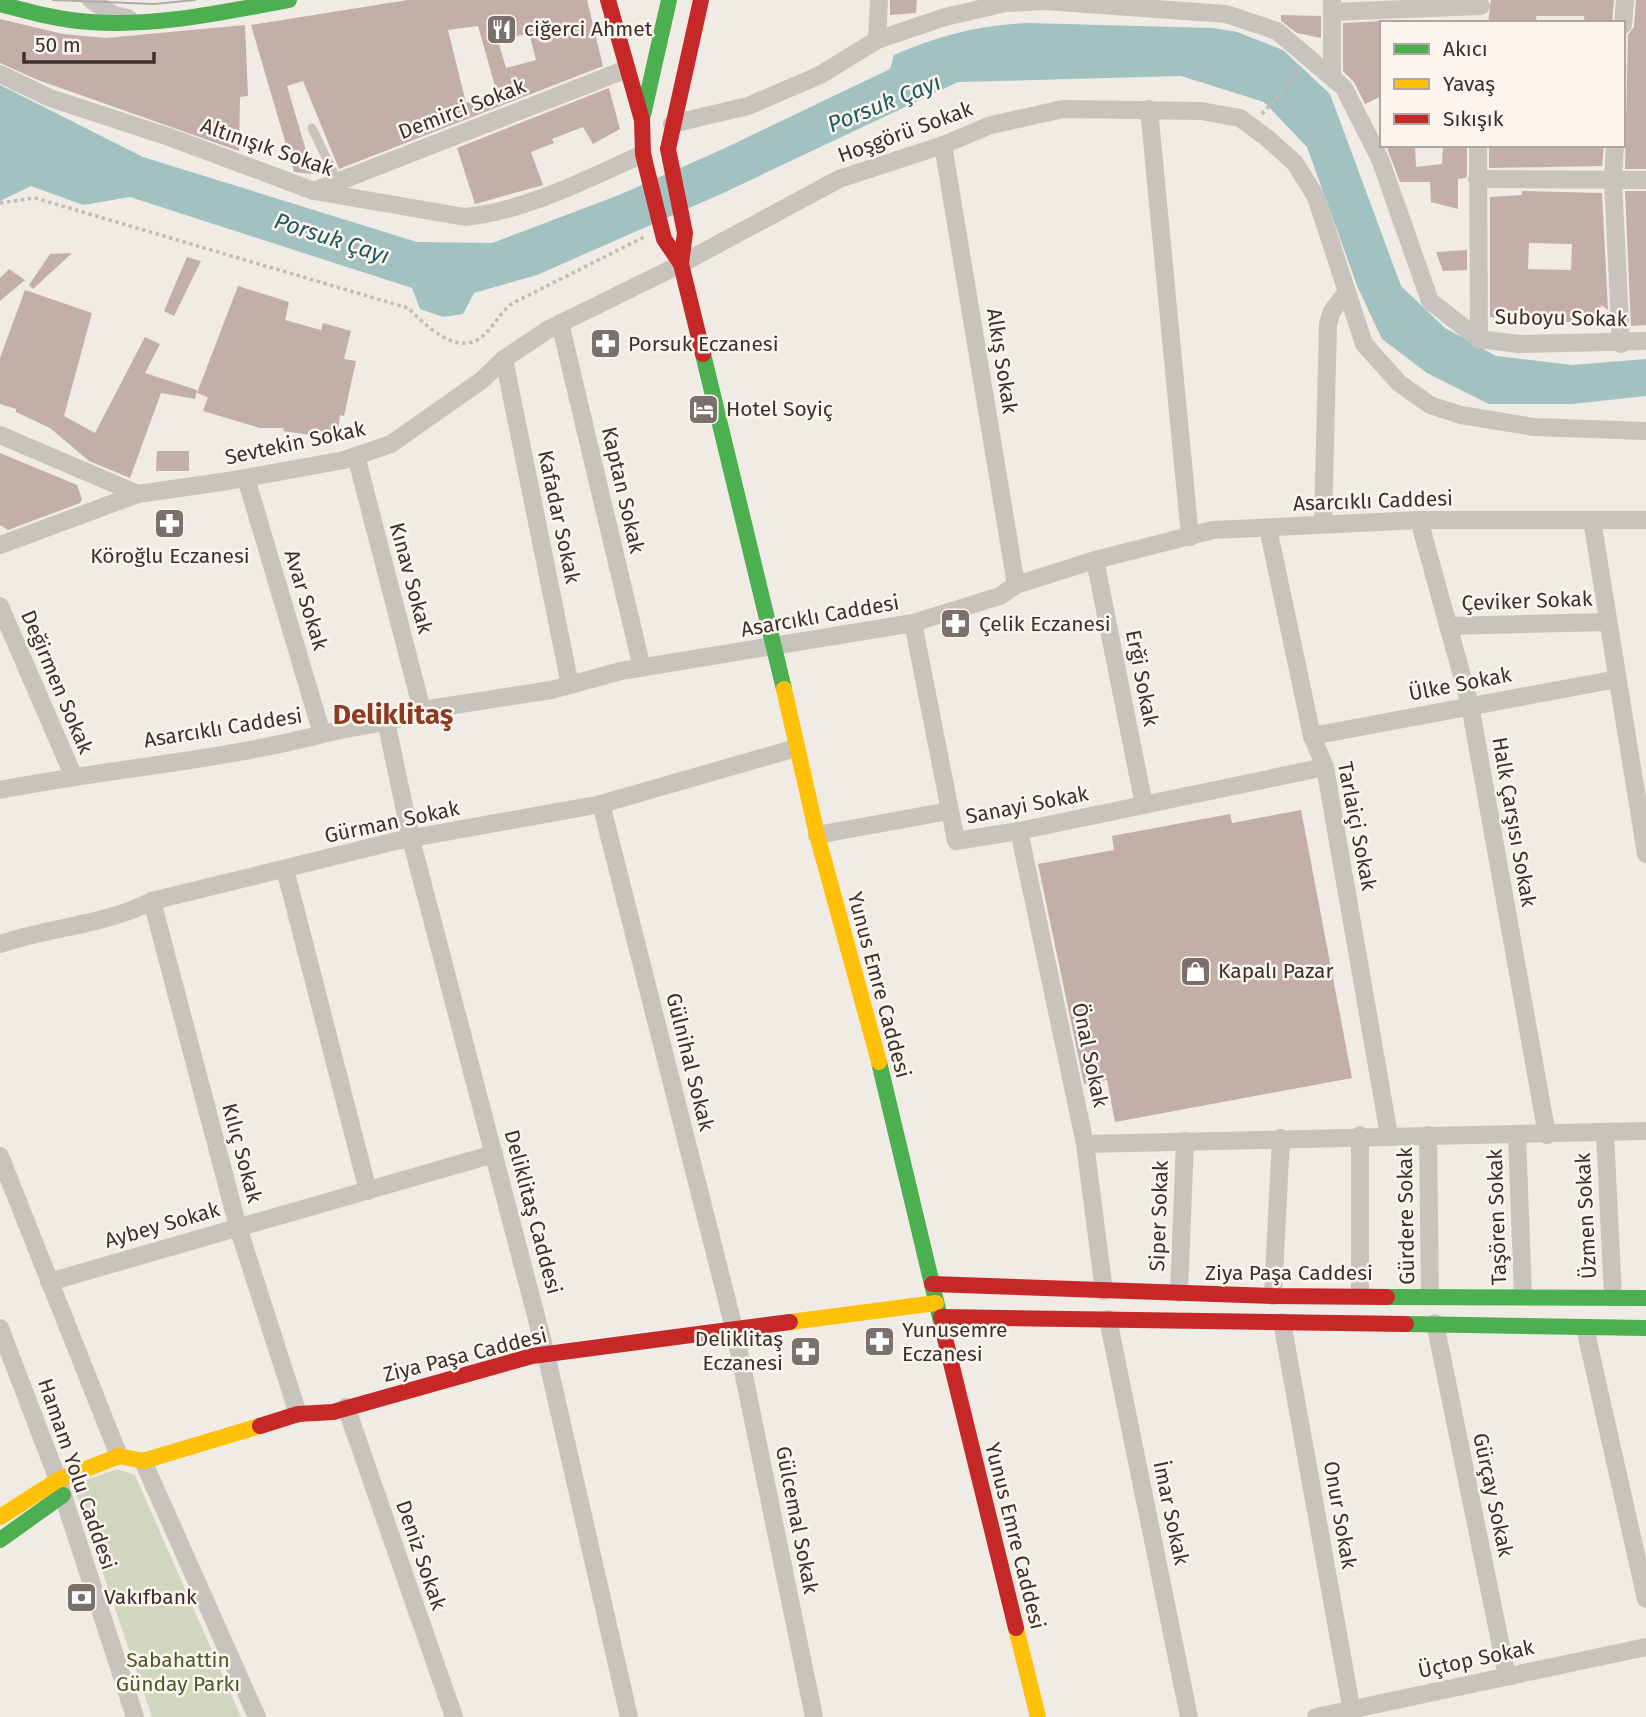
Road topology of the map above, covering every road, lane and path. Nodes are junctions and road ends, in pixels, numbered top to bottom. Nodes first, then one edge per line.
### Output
1 (91, 0) edge
2 (289, 0) edge
3 (608, 0) edge
4 (669, 0) edge
5 (701, 0) edge
6 (879, 0) edge
7 (1625, 0) edge
8 (1006, 2) edge
9 (0, 4) edge
10 (1332, 6) edge
11 (1226, 7) edge
12 (1481, 10) edge
13 (136, 20) junction
14 (1623, 21) edge
15 (877, 40) junction
16 (1304, 66) dead end
17 (627, 69) junction
18 (0, 74) edge
19 (1332, 77) junction
20 (1156, 110) junction
21 (1261, 116) dead end
22 (642, 120) junction
23 (672, 124) junction
24 (312, 128) dead end
25 (943, 145) junction
26 (1478, 147) edge
27 (1615, 147) edge
28 (643, 154) junction
29 (1477, 179) junction
30 (1613, 180) junction
31 (1646, 180) edge
32 (338, 182) junction
33 (314, 191) junction
34 (0, 203) edge
35 (650, 234) dead end
36 (681, 264) junction
37 (1346, 293) junction
38 (560, 323) junction
39 (1479, 338) junction
40 (1646, 341) edge
41 (1621, 344) junction
42 (503, 359) junction
43 (1646, 431) edge
44 (0, 435) edge
45 (356, 456) junction
46 (246, 478) junction
47 (138, 494) junction
48 (1419, 520) junction
49 (1592, 520) junction
50 (1646, 520) edge
51 (1323, 523) junction
52 (1268, 528) junction
53 (1190, 537) junction
54 (0, 545) edge
55 (1095, 560) junction
56 (1016, 585) junction
57 (0, 606) edge
58 (1607, 622) junction
59 (913, 623) junction
60 (1448, 626) junction
61 (775, 648) junction
62 (642, 668) junction
63 (1617, 680) junction
64 (570, 685) junction
65 (1470, 705) junction
66 (422, 710) junction
67 (386, 721) junction
68 (322, 734) junction
69 (1312, 736) junction
70 (796, 748) junction
71 (1325, 767) junction
72 (73, 775) junction
73 (0, 790) edge
74 (601, 804) junction
75 (1144, 805) junction
76 (949, 811) junction
77 (1019, 831) junction
78 (817, 835) junction
79 (411, 839) junction
80 (1646, 854) edge
81 (285, 869) junction
82 (152, 901) junction
83 (0, 944) edge
84 (1646, 1131) edge
85 (1605, 1133) junction
86 (1360, 1135) junction
87 (1389, 1135) junction
88 (1428, 1135) junction
89 (1517, 1135) junction
90 (1547, 1135) junction
91 (1281, 1138) junction
92 (1185, 1141) junction
93 (1085, 1143) junction
94 (494, 1154) junction
95 (0, 1156) edge
96 (368, 1191) junction
97 (238, 1227) junction
98 (49, 1282) junction
99 (932, 1284) junction
100 (1104, 1290) junction
101 (1178, 1293) junction
102 (1360, 1294) junction
103 (1273, 1296) junction
104 (1430, 1296) junction
105 (1523, 1296) junction
106 (1613, 1297) junction
107 (1646, 1298) edge
108 (938, 1310) junction
109 (1108, 1319) junction
110 (1282, 1322) junction
111 (1435, 1323) junction
112 (0, 1328) edge
113 (1585, 1328) junction
114 (1646, 1328) edge
115 (735, 1332) junction
116 (546, 1354) junction
117 (346, 1407) junction
118 (298, 1414) junction
119 (119, 1456) junction
120 (143, 1461) junction
121 (61, 1488) junction
122 (0, 1517) edge
123 (0, 1540) edge
124 (1646, 1599) edge
125 (1646, 1647) edge
126 (1507, 1676) junction
127 (1352, 1713) edge
128 (135, 1717) edge
129 (257, 1717) edge
130 (454, 1717) edge
131 (629, 1717) edge
132 (814, 1717) edge
133 (1038, 1717) edge
134 (1189, 1717) edge
135 (1316, 1717) edge

1 - 13 street
2 - 13 main road
3 - 17 main road, Yunus Emre Caddesi
4 - 22 main road, Yunus Emre Caddesi
5 - 23 main road, Yunus Emre Caddesi
6 - 15 street
7 - 14 street
8 - 11 street, Suboyu Sokak
8 - 15 street, Suboyu Sokak
9 - 13 main road
10 - 12 street
10 - 19 street
11 - 19 street, Suboyu Sokak
15 - 23 street, Suboyu Sokak
16 - 21 path
17 - 22 main road, Yunus Emre Caddesi
17 - 32 street, Demirci Sokak
18 - 33 street, Altınışık Sokak
19 - 39 street, Suboyu Sokak
20 - 25 street, Hoşgörü Sokak
20 - 37 street, Hoşgörü Sokak
20 - 53 street
22 - 28 main road, Yunus Emre Caddesi
23 - 36 main road, Yunus Emre Caddesi
24 - 32 lane
25 - 36 street, Hoşgörü Sokak
25 - 56 street, Alkış Sokak
26 - 29 street
27 - 30 street
28 - 33 street, Altınışık Sokak
28 - 36 main road, Yunus Emre Caddesi
29 - 30 street
29 - 39 street
30 - 31 street
30 - 41 street
32 - 33 street, Demirci Sokak
34 - 35 path
36 - 38 street, Sevtekin Sokak
36 - 61 main road, Yunus Emre Caddesi
37 - 43 street, Hoşgörü Sokak
37 - 51 street
38 - 42 street, Sevtekin Sokak
38 - 62 street, Kaptan Sokak
39 - 41 street, Suboyu Sokak
40 - 41 street, Suboyu Sokak
42 - 45 street, Sevtekin Sokak
42 - 64 street, Kafadar Sokak
44 - 47 street
45 - 46 street, Sevtekin Sokak
45 - 66 street, Kınav Sokak
46 - 47 street, Sevtekin Sokak
46 - 68 street, Avar Sokak
47 - 54 street, Sevtekin Sokak
48 - 49 street, Asarcıklı Caddesi
48 - 51 street, Asarcıklı Caddesi
48 - 60 street, Halk Çarşısı Sokak
49 - 50 street, Asarcıklı Caddesi
49 - 58 street
51 - 52 street, Asarcıklı Caddesi
52 - 53 street, Asarcıklı Caddesi
52 - 69 street, Tarlaiçi Sokak
53 - 55 street, Asarcıklı Caddesi
55 - 56 street, Asarcıklı Caddesi
55 - 75 street, Erği Sokak
56 - 59 street, Asarcıklı Caddesi
57 - 72 street, Değirmen Sokak
58 - 60 street, Çeviker Sokak
58 - 63 street
59 - 61 street, Asarcıklı Caddesi
59 - 76 street, Sanayi Sokak
60 - 65 street, Halk Çarşısı Sokak
61 - 62 street, Asarcıklı Caddesi
61 - 70 main road, Yunus Emre Caddesi
62 - 64 street, Asarcıklı Caddesi
63 - 65 street, Ülke Sokak
63 - 80 street
64 - 66 street, Asarcıklı Caddesi
65 - 69 street, Ülke Sokak
65 - 90 street, Halk Çarşısı Sokak
66 - 67 street, Asarcıklı Caddesi
67 - 68 street, Asarcıklı Caddesi
67 - 79 street, Deliklitaş Caddesi
68 - 72 street, Asarcıklı Caddesi
69 - 71 street, Tarlaiçi Sokak
70 - 74 street, Gürman Sokak
70 - 78 main road, Yunus Emre Caddesi
71 - 75 street, Sanayi Sokak
71 - 87 street, Tarlaiçi Sokak
72 - 73 street, Asarcıklı Caddesi
74 - 79 street, Gürman Sokak
74 - 115 street, Gülnihal Sokak
75 - 77 street, Sanayi Sokak
76 - 77 street, Sanayi Sokak
76 - 78 street
77 - 93 street, Önal Sokak
78 - 99 main road, Yunus Emre Caddesi
79 - 81 street, Gürman Sokak
79 - 94 street, Deliklitaş Caddesi
81 - 82 street, Gürman Sokak
81 - 96 street
82 - 83 street, Gürman Sokak
82 - 97 street, Kılıç Sokak
84 - 85 street
85 - 90 street
85 - 106 street, Üzmen Sokak
86 - 87 street
86 - 91 street
86 - 102 street
87 - 88 street
88 - 89 street
88 - 104 street, Gürdere Sokak
89 - 90 street
89 - 105 street, Taşören Sokak
91 - 92 street
91 - 103 street
92 - 93 street
92 - 101 street, Siper Sokak
93 - 100 street, Önal Sokak
94 - 96 street, Aybey Sokak
94 - 116 street, Deliklitaş Caddesi
95 - 98 street, Hamam Yolu Caddesi
96 - 97 street, Aybey Sokak
97 - 98 street, Aybey Sokak
97 - 118 street, Kılıç Sokak
98 - 119 street, Hamam Yolu Caddesi
99 - 100 main road, Ziya Paşa Caddesi
99 - 108 main road, Yunus Emre Caddesi
100 - 101 main road, Ziya Paşa Caddesi
101 - 103 main road, Ziya Paşa Caddesi
102 - 103 main road, Ziya Paşa Caddesi
102 - 104 main road, Ziya Paşa Caddesi
104 - 105 main road, Ziya Paşa Caddesi
105 - 106 main road, Ziya Paşa Caddesi
106 - 107 main road, Ziya Paşa Caddesi
108 - 109 main road, Ziya Paşa Caddesi
108 - 115 main road, Ziya Paşa Caddesi
108 - 133 main road, Yunus Emre Caddesi
109 - 110 main road, Ziya Paşa Caddesi
109 - 134 street, İmar Sokak
110 - 111 main road, Ziya Paşa Caddesi
110 - 127 street, Onur Sokak
111 - 113 main road, Ziya Paşa Caddesi
111 - 126 street, Gürçay Sokak
112 - 121 street, Hamam Yolu Caddesi
113 - 114 main road, Ziya Paşa Caddesi
113 - 124 street
115 - 116 main road, Ziya Paşa Caddesi
115 - 132 street, Gülcemal Sokak
116 - 117 main road, Ziya Paşa Caddesi
116 - 131 street, Deliklitaş Caddesi
117 - 118 main road, Ziya Paşa Caddesi
117 - 130 street, Deniz Sokak
118 - 120 main road, Ziya Paşa Caddesi
119 - 120 main road, Ziya Paşa Caddesi
119 - 121 main road
120 - 129 street
121 - 122 main road
121 - 123 main road
121 - 128 street, Hamam Yolu Caddesi
125 - 126 street, Üçtop Sokak
126 - 127 street, Üçtop Sokak
127 - 135 street, Üçtop Sokak

